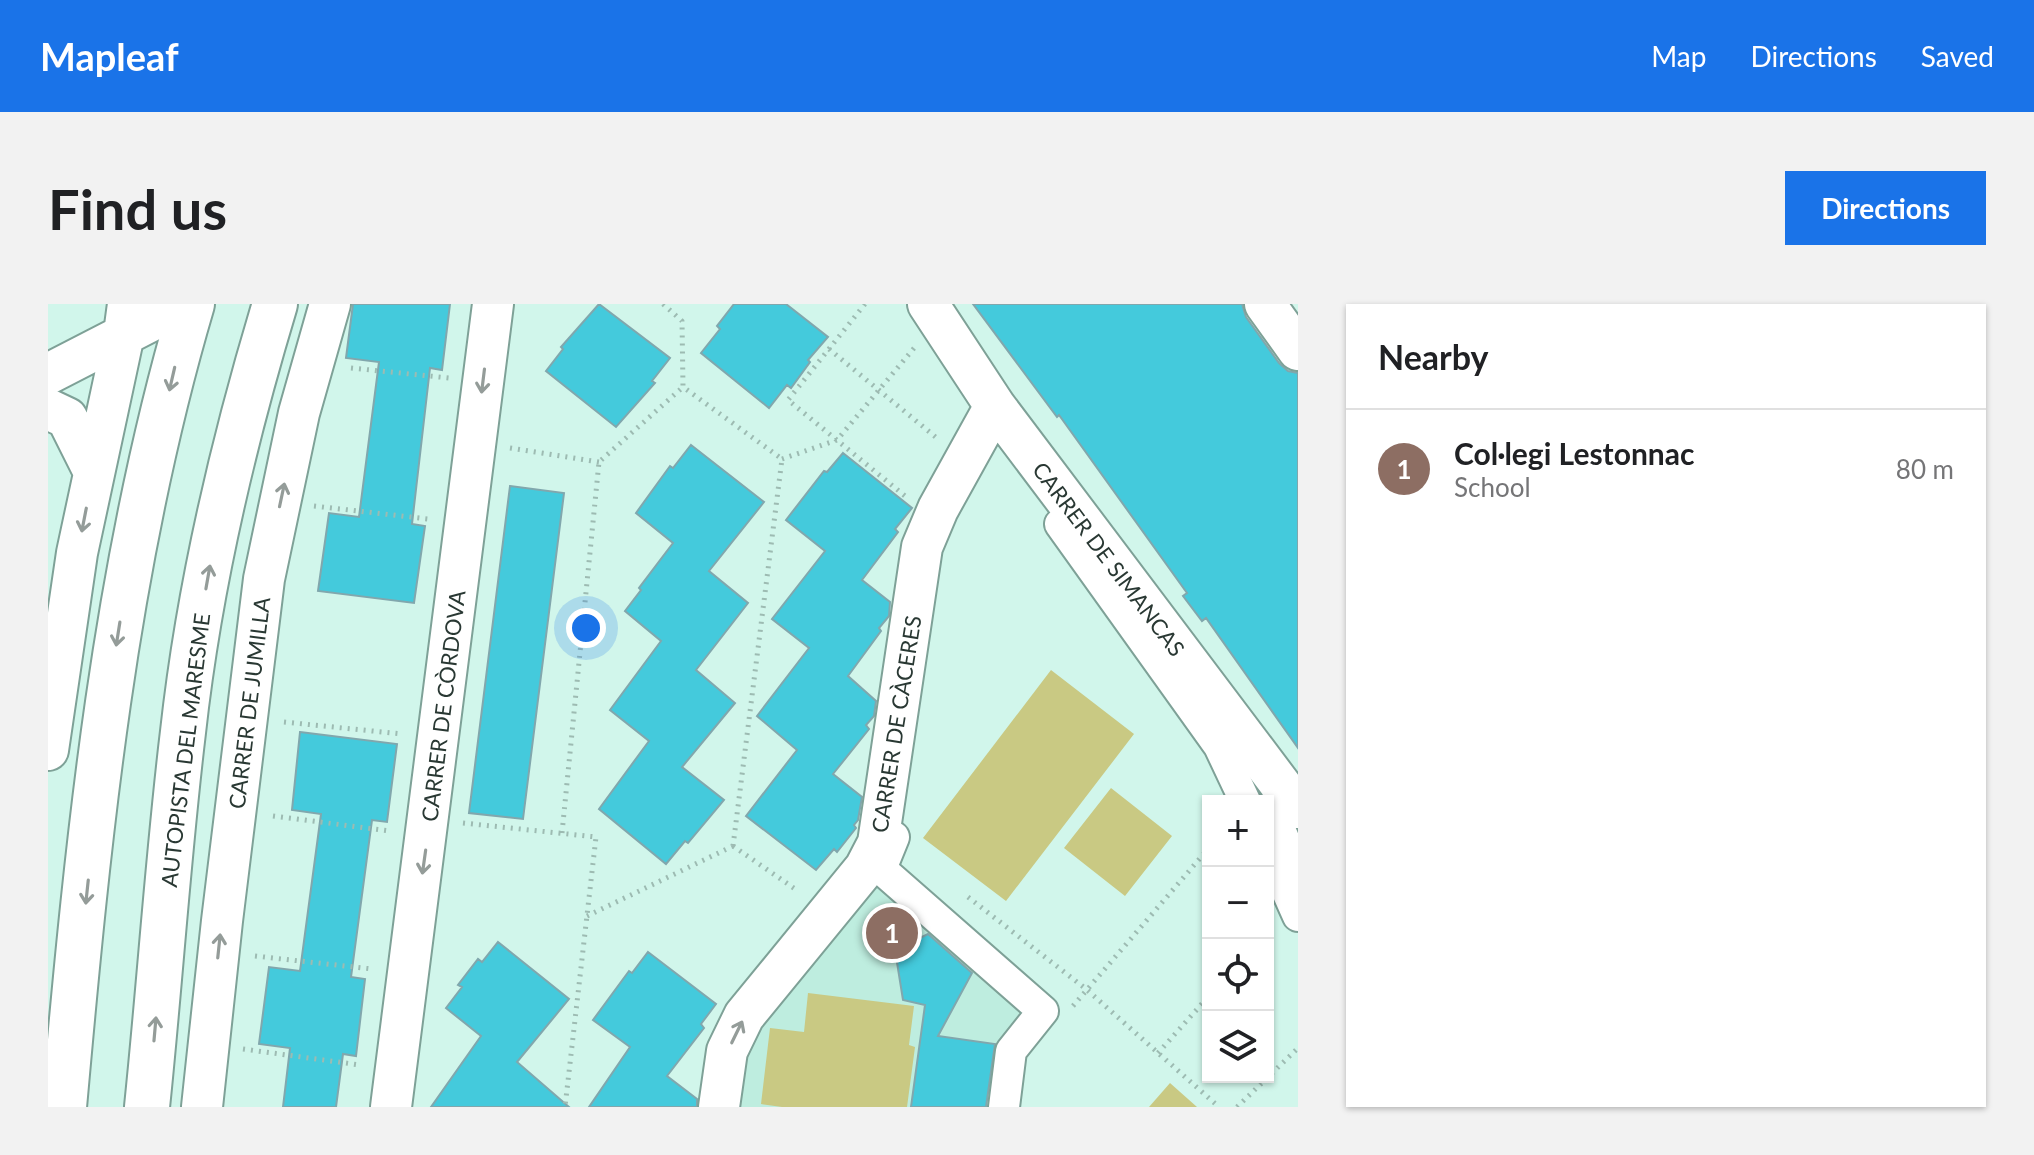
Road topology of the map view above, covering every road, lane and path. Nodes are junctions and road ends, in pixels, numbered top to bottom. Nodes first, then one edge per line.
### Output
1 (149, 304) edge
2 (184, 304) edge
3 (192, 304) edge
4 (275, 304) edge
5 (330, 304) edge
6 (493, 304) edge
7 (663, 304) edge
8 (865, 304) edge
9 (928, 304) edge
10 (1265, 304) edge
11 (126, 319) edge
12 (917, 344) dead end
13 (829, 349) junction
14 (1298, 350) edge
15 (340, 366) dead end
16 (48, 374) edge
17 (450, 378) dead end
18 (683, 387) junction
19 (878, 390) junction
20 (995, 406) junction
21 (48, 409) edge
22 (837, 440) junction
23 (939, 440) dead end
24 (510, 448) dead end
25 (782, 459) junction
26 (599, 462) junction
27 (94, 472) junction
28 (907, 498) dead end
29 (311, 506) dead end
30 (433, 520) dead end
31 (1224, 712) junction
32 (278, 722) dead end
33 (407, 734) dead end
34 (48, 750) edge
35 (1242, 795) edge
36 (1259, 795) edge
37 (1298, 808) edge
38 (268, 816) dead end
39 (462, 823) dead end
40 (1274, 828) edge
41 (395, 832) dead end
42 (562, 833) junction
43 (1298, 838) edge
44 (733, 846) junction
45 (1202, 856) edge
46 (1274, 864) edge
47 (1298, 869) edge
48 (1298, 884) edge
49 (962, 893) dead end
50 (811, 900) dead end
51 (587, 916) junction
52 (1298, 916) edge
53 (253, 956) dead end
54 (377, 970) dead end
55 (1086, 989) junction
56 (1202, 1004) edge
57 (1071, 1008) dead end
58 (1298, 1048) edge
59 (242, 1049) dead end
60 (1158, 1053) junction
61 (365, 1066) dead end
62 (64, 1107) edge
63 (147, 1107) edge
64 (202, 1107) edge
65 (391, 1107) edge
66 (565, 1107) edge
67 (719, 1107) edge
68 (1004, 1107) edge
69 (1219, 1107) edge
70 (1237, 1107) edge

1 - 11 street
2 - 11 street
3 -> 62 highway
63 -> 4 highway, AUTOPISTA DEL MARESME
64 -> 5 street, CARRER DE JUMILLA
6 -> 65 street, CARRER DE CÒRDOVA
7 - 18 path
8 - 13 path
9 - 20 street, CARRER DE SIMANCAS
10 - 14 street
11 - 16 street
11 - 27 street
12 - 19 path
13 - 19 path
13 - 22 path
15 - 17 path
18 - 25 path
18 - 26 path
19 - 22 path
19 - 23 path
20 - 31 street, CARRER DE SIMANCAS
67 -> 20 street, CARRER DE CÀCERES
21 - 27 street
22 - 25 path
22 - 28 path
24 - 26 path
25 - 44 path
26 - 42 path
27 -> 34 street
29 - 30 path
31 - 36 street
31 - 37 street, CARRER DE SIMANCAS
32 - 33 path
35 - 68 street
38 - 41 path
39 - 42 path
40 - 48 street
42 - 51 path
43 - 47 street
44 - 50 path
44 - 51 path
45 - 55 path
46 - 52 street
49 - 55 path
51 - 66 path
53 - 54 path
55 - 57 path
55 - 60 path
56 - 60 path
58 - 70 path
59 - 61 path
60 - 69 path

